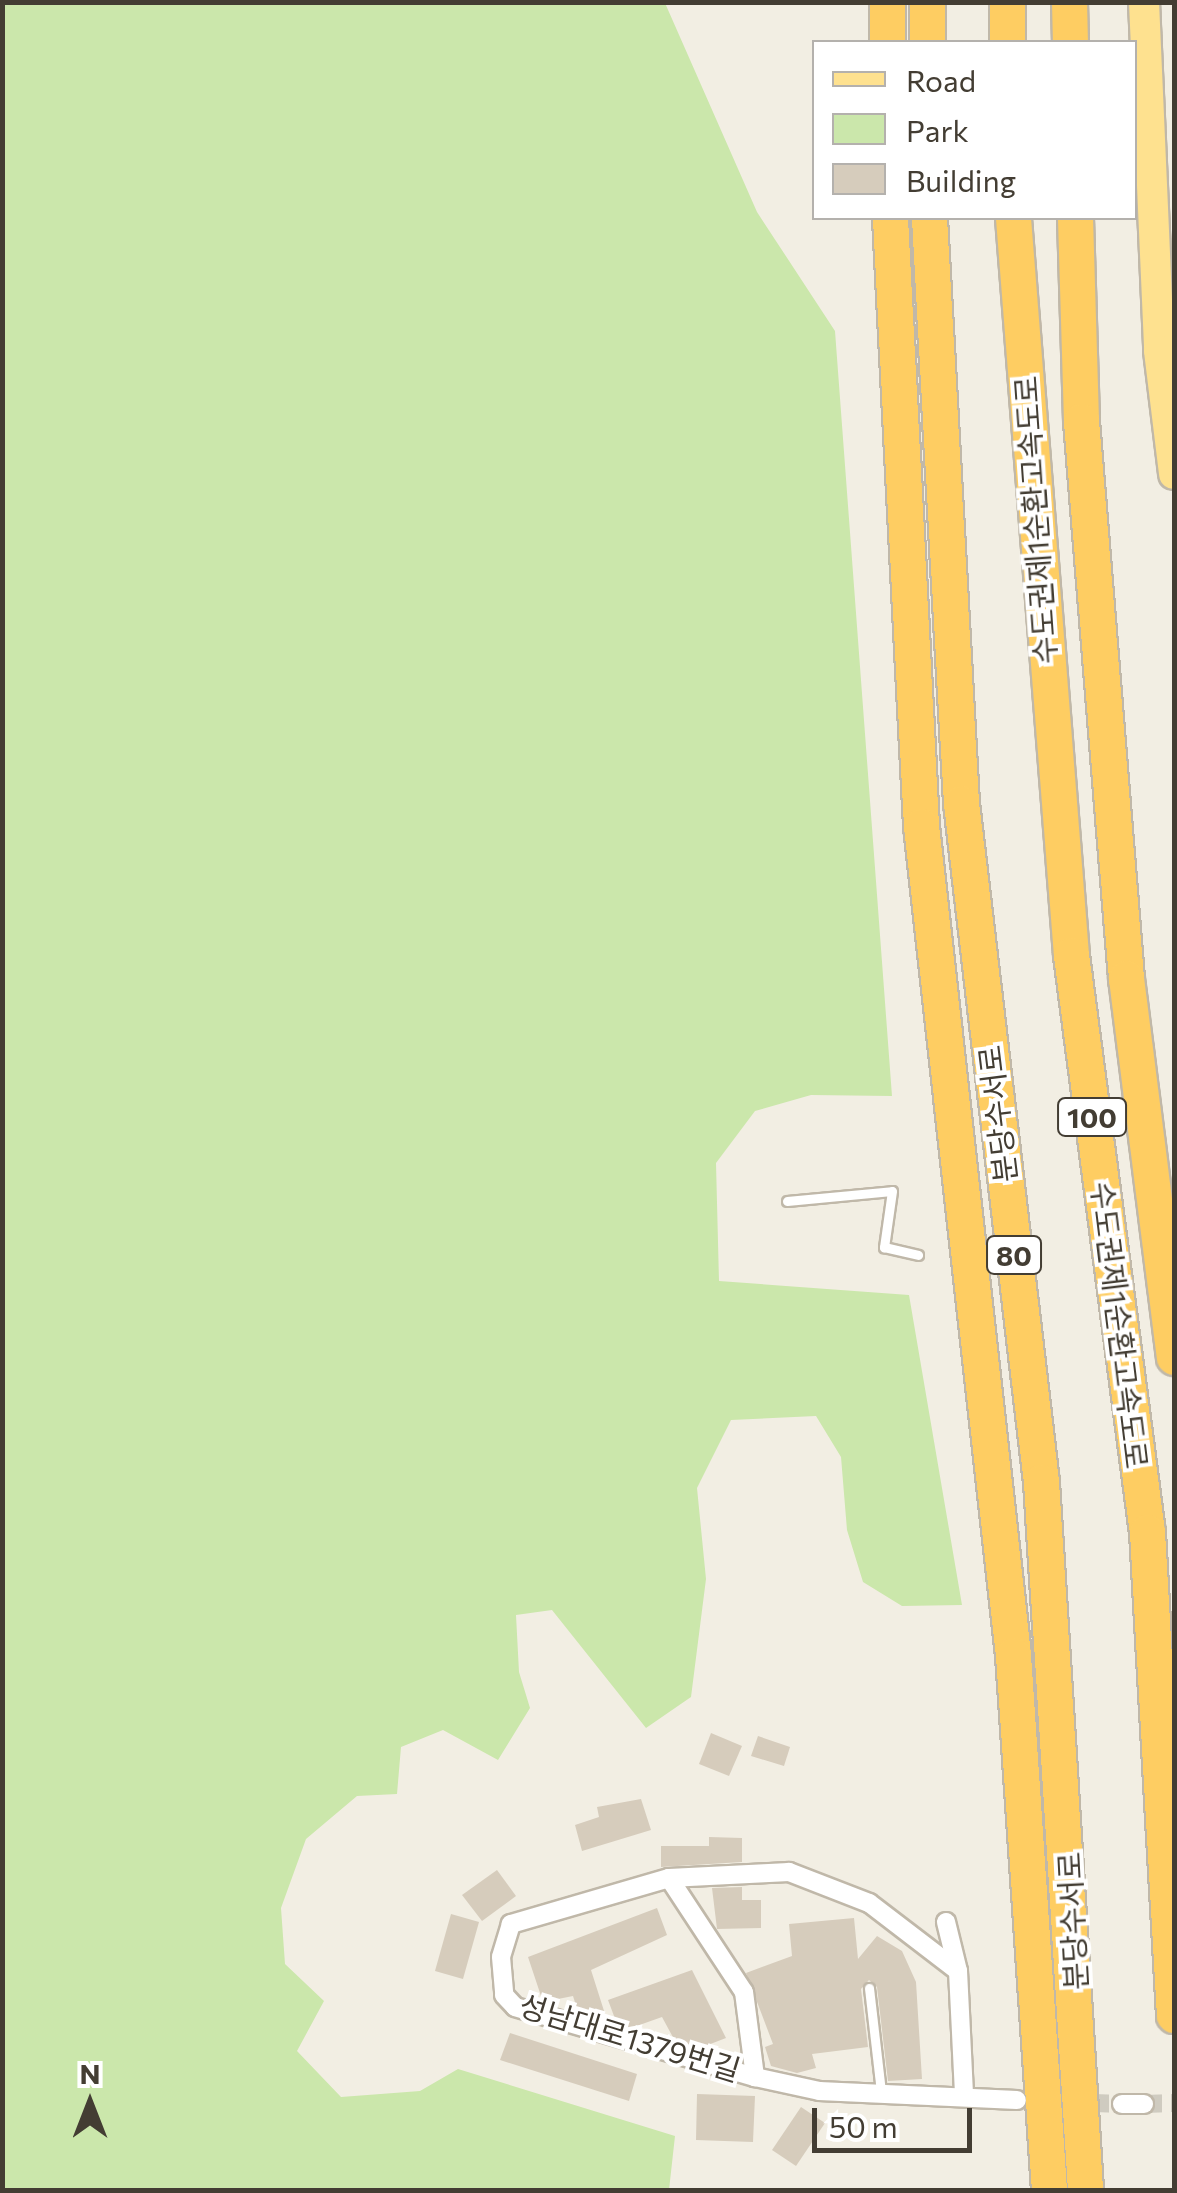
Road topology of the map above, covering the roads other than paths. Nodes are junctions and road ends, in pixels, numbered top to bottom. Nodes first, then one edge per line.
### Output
1 (887, 2) edge
2 (927, 2) edge
3 (1008, 2) edge
4 (1068, 2) edge
5 (1144, 2) edge
6 (887, 40) edge
7 (927, 40) edge
8 (1007, 40) edge
9 (1070, 40) edge
10 (890, 220) edge
11 (930, 220) edge
12 (1012, 220) edge
13 (1075, 220) edge
14 (1174, 474) edge
15 (787, 1201) dead end
16 (918, 1255) dead end
17 (1174, 1356) edge
18 (669, 1878) junction
19 (946, 1922) dead end
20 (958, 1970) junction
21 (870, 1988) dead end
22 (1174, 2015) edge
23 (755, 2076) junction
24 (881, 2092) junction
25 (964, 2095) junction
26 (1017, 2100) tunnel mouth
27 (1122, 2104) tunnel mouth
28 (1144, 2104) tunnel mouth
29 (1048, 2190) edge
30 (1085, 2190) edge

1 - 6 highway
2 - 7 highway
3 - 8 highway
4 - 9 highway
5 - 14 main road
10 - 29 highway, 분당수서로 / 80
11 - 30 highway, 분당수서로 / 80
12 - 22 highway, 수도권제1순환고속도로 / 100
13 - 17 highway, 수도권제1순환고속도로 / 100
15 - 16 lane
18 - 20 street, 성남대로1379번길
18 - 23 street, 성남대로1379번길
18 - 23 street, 성남대로1379번길
19 - 20 street
20 - 25 street
21 - 24 lane
23 - 24 street, 성남대로1379번길
24 - 25 street, 성남대로1379번길
25 - 26 street, 성남대로1379번길
27 - 28 street

